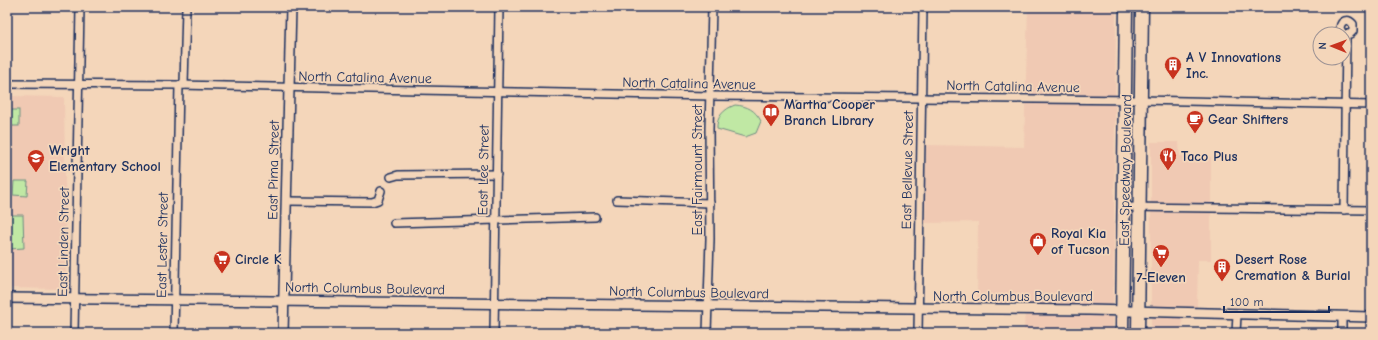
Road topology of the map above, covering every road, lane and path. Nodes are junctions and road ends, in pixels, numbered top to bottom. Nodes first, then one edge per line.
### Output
1 (80, 7) edge
2 (186, 7) edge
3 (291, 7) edge
4 (499, 7) edge
5 (712, 7) edge
6 (923, 7) edge
7 (1126, 7) edge
8 (1142, 7) edge
9 (1344, 66) edge
10 (7, 84) edge
11 (79, 84) junction
12 (182, 85) junction
13 (289, 88) junction
14 (497, 92) junction
15 (711, 96) junction
16 (921, 98) junction
17 (1125, 100) junction
18 (1141, 100) junction
19 (1344, 105) junction
20 (1371, 105) edge
21 (497, 174) junction
22 (391, 178) dead end
23 (381, 191) dead end
24 (286, 200) junction
25 (617, 200) dead end
26 (710, 203) junction
27 (1124, 207) junction
28 (1140, 208) junction
29 (1344, 210) junction
30 (1371, 210) edge
31 (596, 217) dead end
32 (496, 219) junction
33 (394, 223) dead end
34 (7, 298) edge
35 (74, 298) junction
36 (174, 300) junction
37 (284, 301) junction
38 (494, 304) junction
39 (707, 307) junction
40 (919, 309) junction
41 (1122, 312) junction
42 (1138, 312) junction
43 (1236, 315) junction
44 (1342, 317) junction
45 (1371, 317) edge
46 (74, 333) edge
47 (174, 333) edge
48 (283, 333) edge
49 (494, 333) edge
50 (706, 333) edge
51 (918, 333) edge
52 (1122, 333) edge
53 (1138, 333) edge
54 (1236, 333) edge
55 (1342, 333) edge

1 - 11 street, East Linden Street
2 - 12 street, East Lester Street
3 - 13 street, East Pima Street
4 - 14 street, East Lee Street
5 - 15 street, East Fairmount Street
6 - 16 street, East Bellevue Street
7 - 17 main road, East Speedway Boulevard
8 - 18 main road, East Speedway Boulevard
9 - 19 street
10 - 11 street, North Catalina Avenue
11 - 12 street, North Catalina Avenue
11 - 35 street, East Linden Street
12 - 13 street, North Catalina Avenue
12 - 36 street, East Lester Street
13 - 14 street, North Catalina Avenue
13 - 24 street, East Pima Street
14 - 15 street, North Catalina Avenue
14 - 21 street, East Lee Street
15 - 16 street, North Catalina Avenue
15 - 26 street, East Fairmount Street
16 - 17 street, North Catalina Avenue
16 - 40 street, East Bellevue Street
17 - 18 street, North Catalina Avenue
17 - 27 main road, East Speedway Boulevard
18 - 19 street, North Catalina Avenue
18 - 28 main road, East Speedway Boulevard
19 - 20 street, North Catalina Avenue
19 - 29 street
21 - 22 street
21 - 32 street, East Lee Street
23 - 24 street
24 - 37 street, East Pima Street
25 - 26 street
26 - 39 street, East Fairmount Street
27 - 28 street
27 - 41 main road, East Speedway Boulevard
28 - 29 street
28 - 42 main road, East Speedway Boulevard
29 - 30 street
31 - 32 street
32 - 33 street
32 - 38 street, East Lee Street
34 - 35 street, North Columbus Boulevard
35 - 36 street, North Columbus Boulevard
35 - 46 street, East Linden Street
36 - 37 street, North Columbus Boulevard
36 - 47 street, East Lester Street
37 - 38 street, North Columbus Boulevard
37 - 48 street, East Pima Street
38 - 39 street, North Columbus Boulevard
38 - 49 street, East Lee Street
39 - 40 street, North Columbus Boulevard
39 - 50 street, East Fairmount Street
40 - 41 street, North Columbus Boulevard
40 - 51 street, East Bellevue Street
41 - 42 street, North Columbus Boulevard
41 - 52 main road, East Speedway Boulevard
42 - 43 street, North Columbus Boulevard
42 - 53 main road, East Speedway Boulevard
43 - 44 street, North Columbus Boulevard
43 - 54 street
44 - 45 street, North Columbus Boulevard
44 - 55 street

